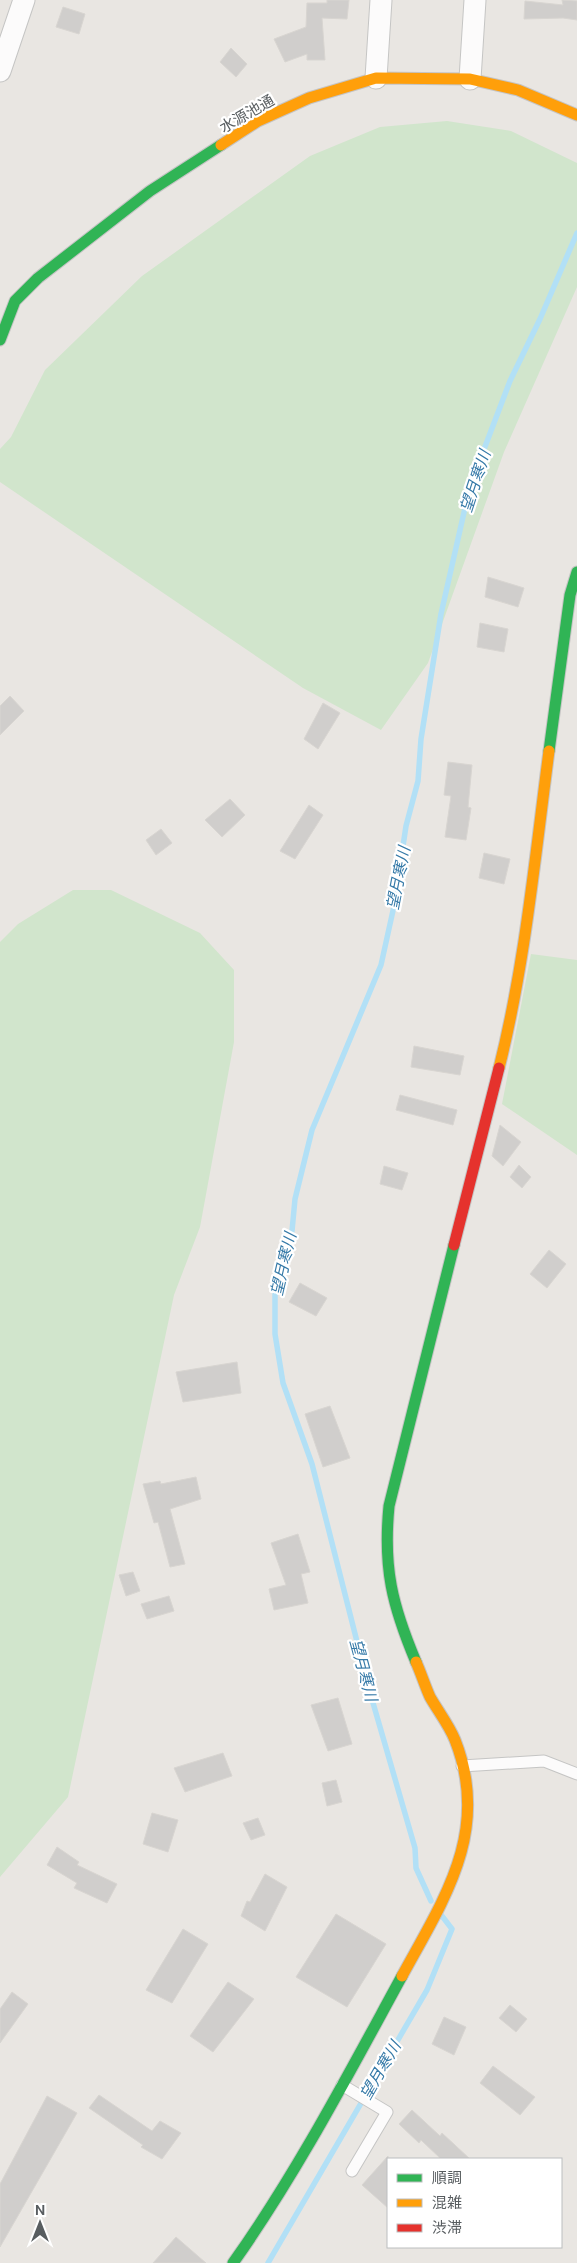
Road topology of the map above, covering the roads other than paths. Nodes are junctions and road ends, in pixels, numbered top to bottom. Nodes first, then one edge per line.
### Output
1 (24, 0) edge
2 (381, 0) edge
3 (475, 0) edge
4 (2, 58) edge
5 (376, 78) junction
6 (470, 79) junction
7 (577, 114) edge
8 (0, 340) edge
9 (577, 572) edge
10 (462, 1766) junction
11 (577, 1774) edge
12 (342, 2086) junction
13 (352, 2170) dead end
14 (233, 2263) edge

1 - 4 street
2 - 5 street
3 - 6 street
5 - 6 street, 水源池通
5 - 8 street, 水源池通
6 - 7 street, 水源池通
9 - 10 street
10 - 11 lane
10 - 12 street
12 - 13 lane
12 - 14 street

